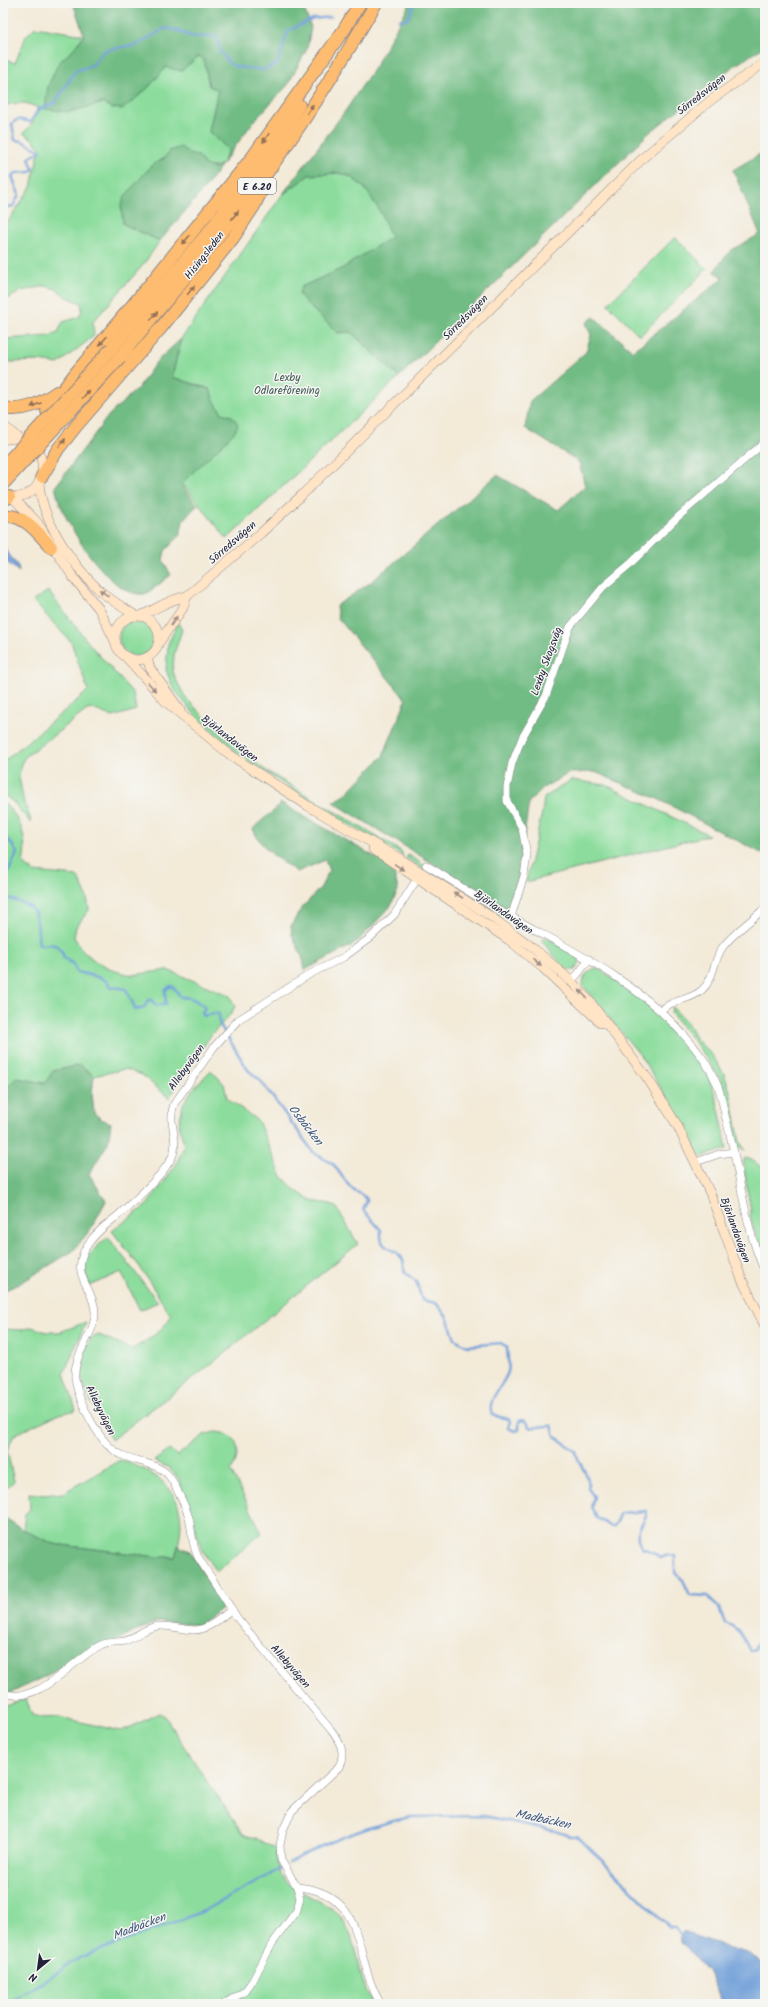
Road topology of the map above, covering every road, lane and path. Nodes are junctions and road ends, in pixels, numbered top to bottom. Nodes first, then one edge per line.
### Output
1 (360, 3) edge
2 (376, 3) edge
3 (346, 27) junction
4 (765, 62) edge
5 (278, 156) junction
6 (116, 352) junction
7 (65, 387) junction
8 (3, 408) edge
9 (3, 425) edge
10 (20, 438) junction
11 (3, 440) edge
12 (765, 442) edge
13 (3, 467) edge
14 (40, 479) junction
15 (3, 484) edge
16 (7, 497) edge
17 (3, 516) edge
18 (51, 547) junction
19 (187, 596) junction
20 (138, 616) junction
21 (114, 639) junction
22 (158, 644) junction
23 (126, 658) junction
24 (147, 658) junction
25 (184, 716) junction
26 (422, 872) junction
27 (765, 908) edge
28 (511, 917) junction
29 (589, 959) junction
30 (568, 985) junction
31 (661, 1011) junction
32 (734, 1152) junction
33 (696, 1162) junction
34 (765, 1272) edge
35 (765, 1326) edge
36 (232, 1608) junction
37 (3, 1693) edge
38 (297, 1887) junction
39 (224, 2004) edge
40 (381, 2004) edge

1 - 3 highway, Hisingsleden / E 6.20
5 -> 2 highway, Hisingsleden / E 6.20
3 - 6 highway, Hisingsleden / E 6.20
3 -> 7 highway
4 - 19 street, Sörredsvägen
6 -> 5 highway, Hisingsleden / E 6.20
14 -> 5 highway
6 - 13 highway, Hisingsleden / E 6.20, bridge
15 -> 6 highway, Hisingsleden / E 6.20, bridge
7 -> 8 highway
7 - 10 highway
9 - 10 street
10 - 11 street
10 - 14 street
12 - 28 street, Lexby Skogsväg
14 - 16 street
20 -> 14 street
16 - 18 street
17 - 18 highway
18 - 21 street
19 - 20 street, Sörredsvägen
22 -> 19 street, Sörredsvägen
20 - 21 street
20 - 22 street
21 - 23 street
22 - 24 street
23 - 24 street
23 -> 25 street, Björlandavägen
24 - 25 street, Björlandavägen
25 - 26 street, Björlandavägen
26 - 28 street, Björlandavägen
26 - 30 street, Björlandavägen
26 - 36 street, Allebyvägen
27 - 31 street
28 - 29 street
29 - 30 street
29 - 31 street, Björlandavägen
30 - 33 street, Björlandavägen
31 - 32 street, Björlandavägen
32 - 33 street
32 - 34 street, Björlandavägen
33 - 35 street, Björlandavägen
36 - 37 street
36 - 38 street, Allebyvägen
38 - 39 street, Allebyvägen
38 - 40 street

